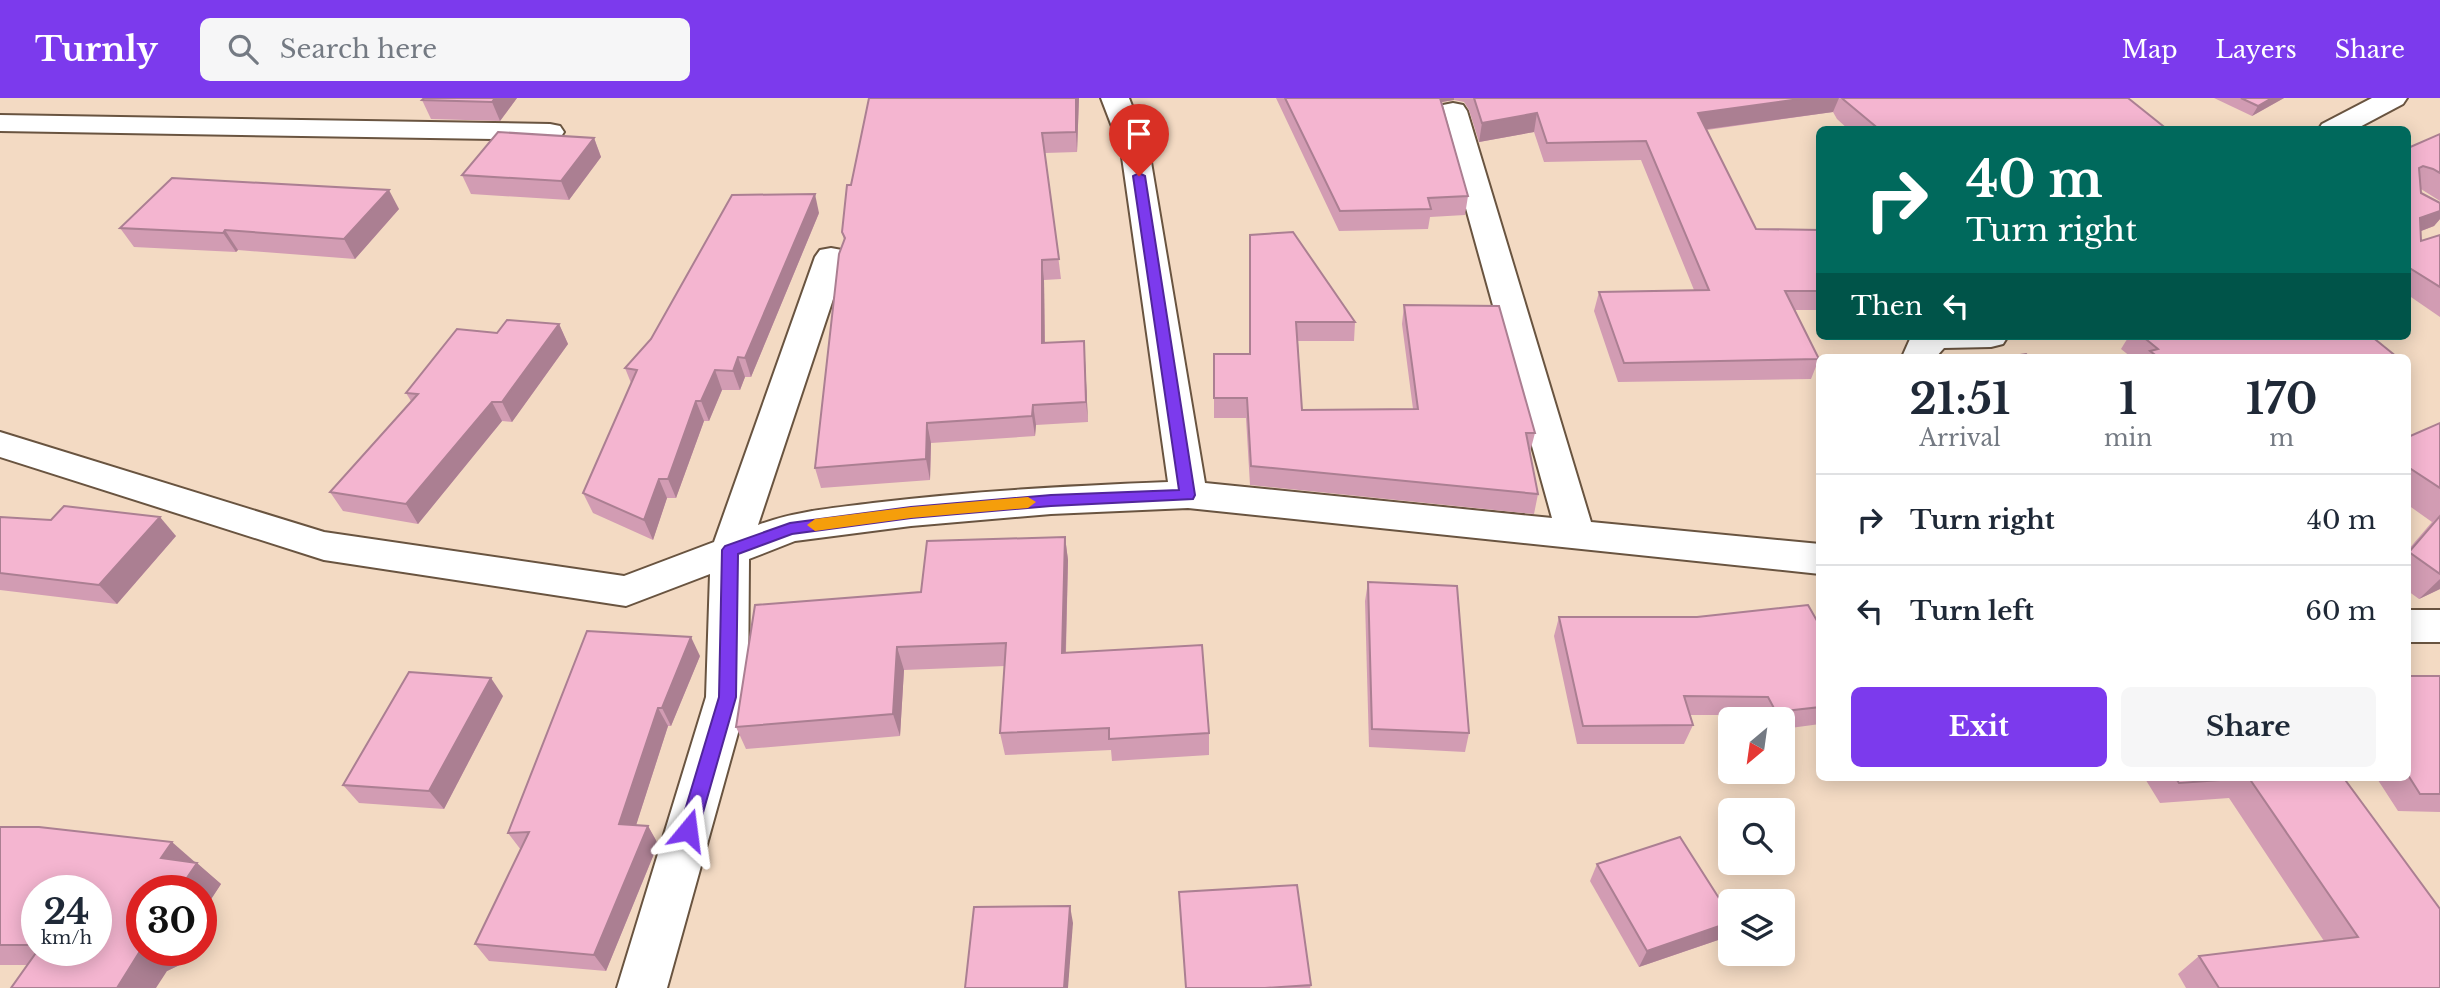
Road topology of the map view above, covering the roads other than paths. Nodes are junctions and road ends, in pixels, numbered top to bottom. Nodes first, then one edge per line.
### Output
1 (32, 98) edge
2 (1115, 98) edge
3 (2393, 98) edge
4 (1452, 111) dead end
5 (0, 123) edge
6 (2340, 126) edge
7 (550, 132) edge
8 (831, 257) dead end
9 (1933, 340) edge
10 (1920, 354) edge
11 (0, 443) edge
12 (1188, 495) junction
13 (1575, 533) junction
14 (730, 550) junction
15 (1816, 559) edge
16 (2411, 626) edge
17 (2440, 626) edge
18 (642, 988) edge

1 - 5 street
2 - 12 street
3 - 6 street
4 - 13 street
5 - 7 street
8 - 14 street
9 - 10 street
11 - 14 street
12 - 13 street
12 - 14 street
13 - 15 street
14 - 18 street
16 - 17 street

